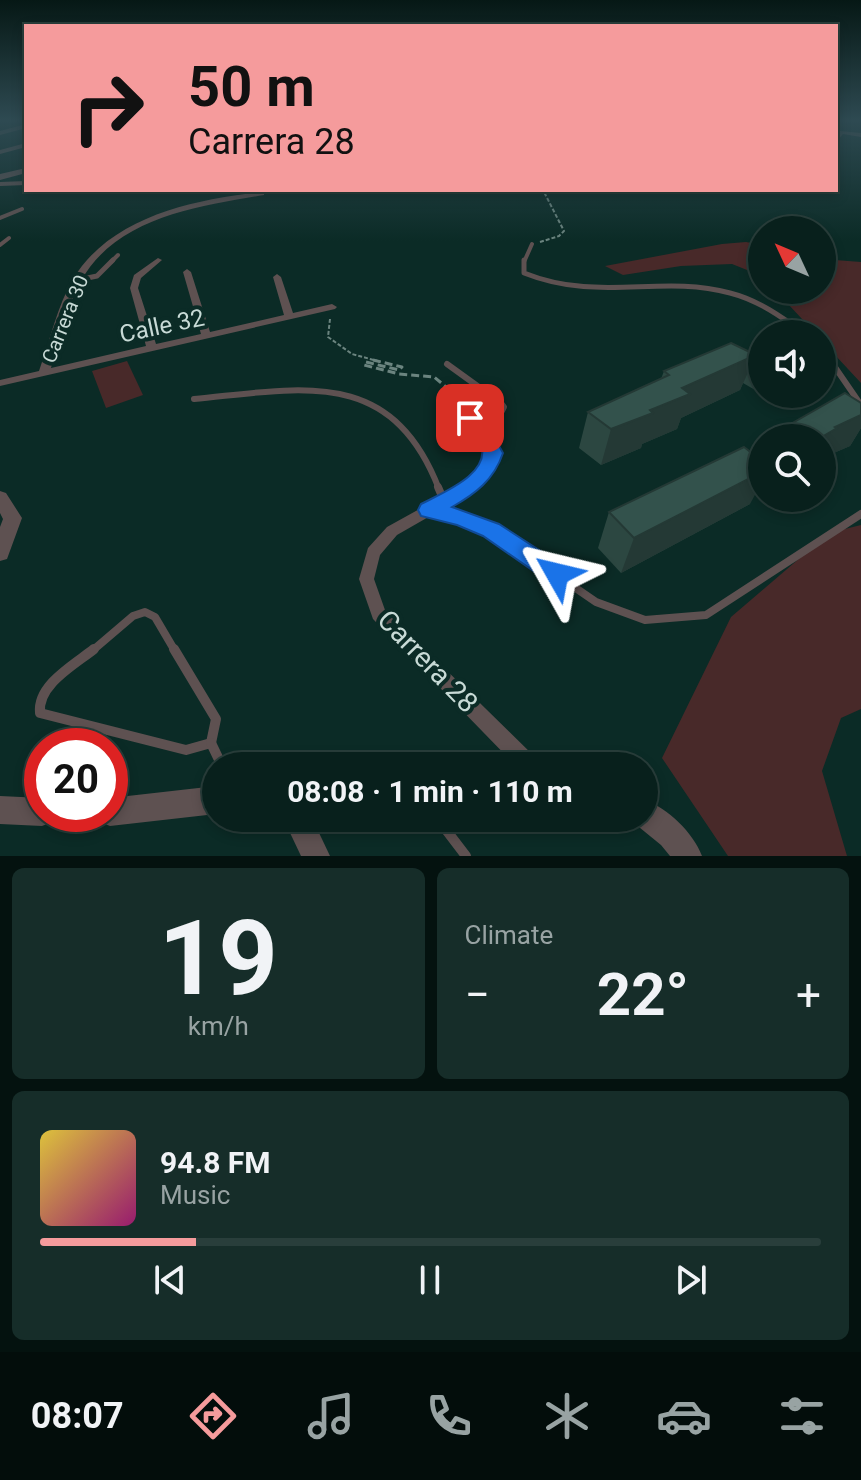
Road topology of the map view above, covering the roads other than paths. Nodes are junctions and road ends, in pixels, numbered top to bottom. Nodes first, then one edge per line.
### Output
1 (24, 171) edge
2 (0, 177) edge
3 (24, 183) edge
4 (0, 184) edge
5 (262, 194) dead end
6 (22, 209) dead end
7 (0, 218) edge
8 (9, 238) dead end
9 (532, 244) road end
10 (0, 245) edge
11 (118, 255) dead end
12 (158, 260) dead end
13 (187, 272) dead end
14 (277, 277) dead end
15 (78, 280) junction
16 (328, 308) road end
17 (290, 318) junction
18 (783, 320) edge
19 (207, 337) junction
20 (152, 348) junction
21 (447, 364) dead end
22 (836, 368) edge
23 (44, 372) junction
24 (0, 383) edge
25 (194, 399) dead end
26 (861, 405) edge
27 (502, 411) dead end
28 (470, 418) road end
29 (0, 498) edge
30 (444, 501) junction
31 (429, 510) junction
32 (861, 514) edge
33 (0, 553) edge
34 (211, 743) junction
35 (215, 752) edge
36 (516, 752) edge
37 (202, 802) edge
38 (0, 810) edge
39 (128, 810) edge
40 (24, 811) edge
41 (658, 826) edge
42 (304, 832) edge
43 (448, 832) edge
44 (680, 846) edge
45 (316, 856) edge
46 (466, 856) edge

1 - 2 street
3 - 4 street
5 - 15 street, Carrera 30
6 - 7 lane
8 - 10 lane
9 - 18 lane
11 - 15 lane
12 - 20 street
13 - 19 street
14 - 17 street
15 - 23 street, Carrera 30
16 - 17 street, Calle 32
17 - 19 street, Calle 32
19 - 20 street, Calle 32
20 - 23 street, Calle 32
21 - 27 lane
22 - 26 lane
23 - 24 street, Calle 32
25 - 30 lane
28 - 30 street, Carrera 28
29 - 33 street
30 - 31 street, Carrera 28
31 - 32 lane
31 - 36 street, Carrera 28
34 - 34 lane
34 - 35 lane
37 - 39 street
38 - 40 street
41 - 44 street
42 - 45 street
43 - 46 lane

